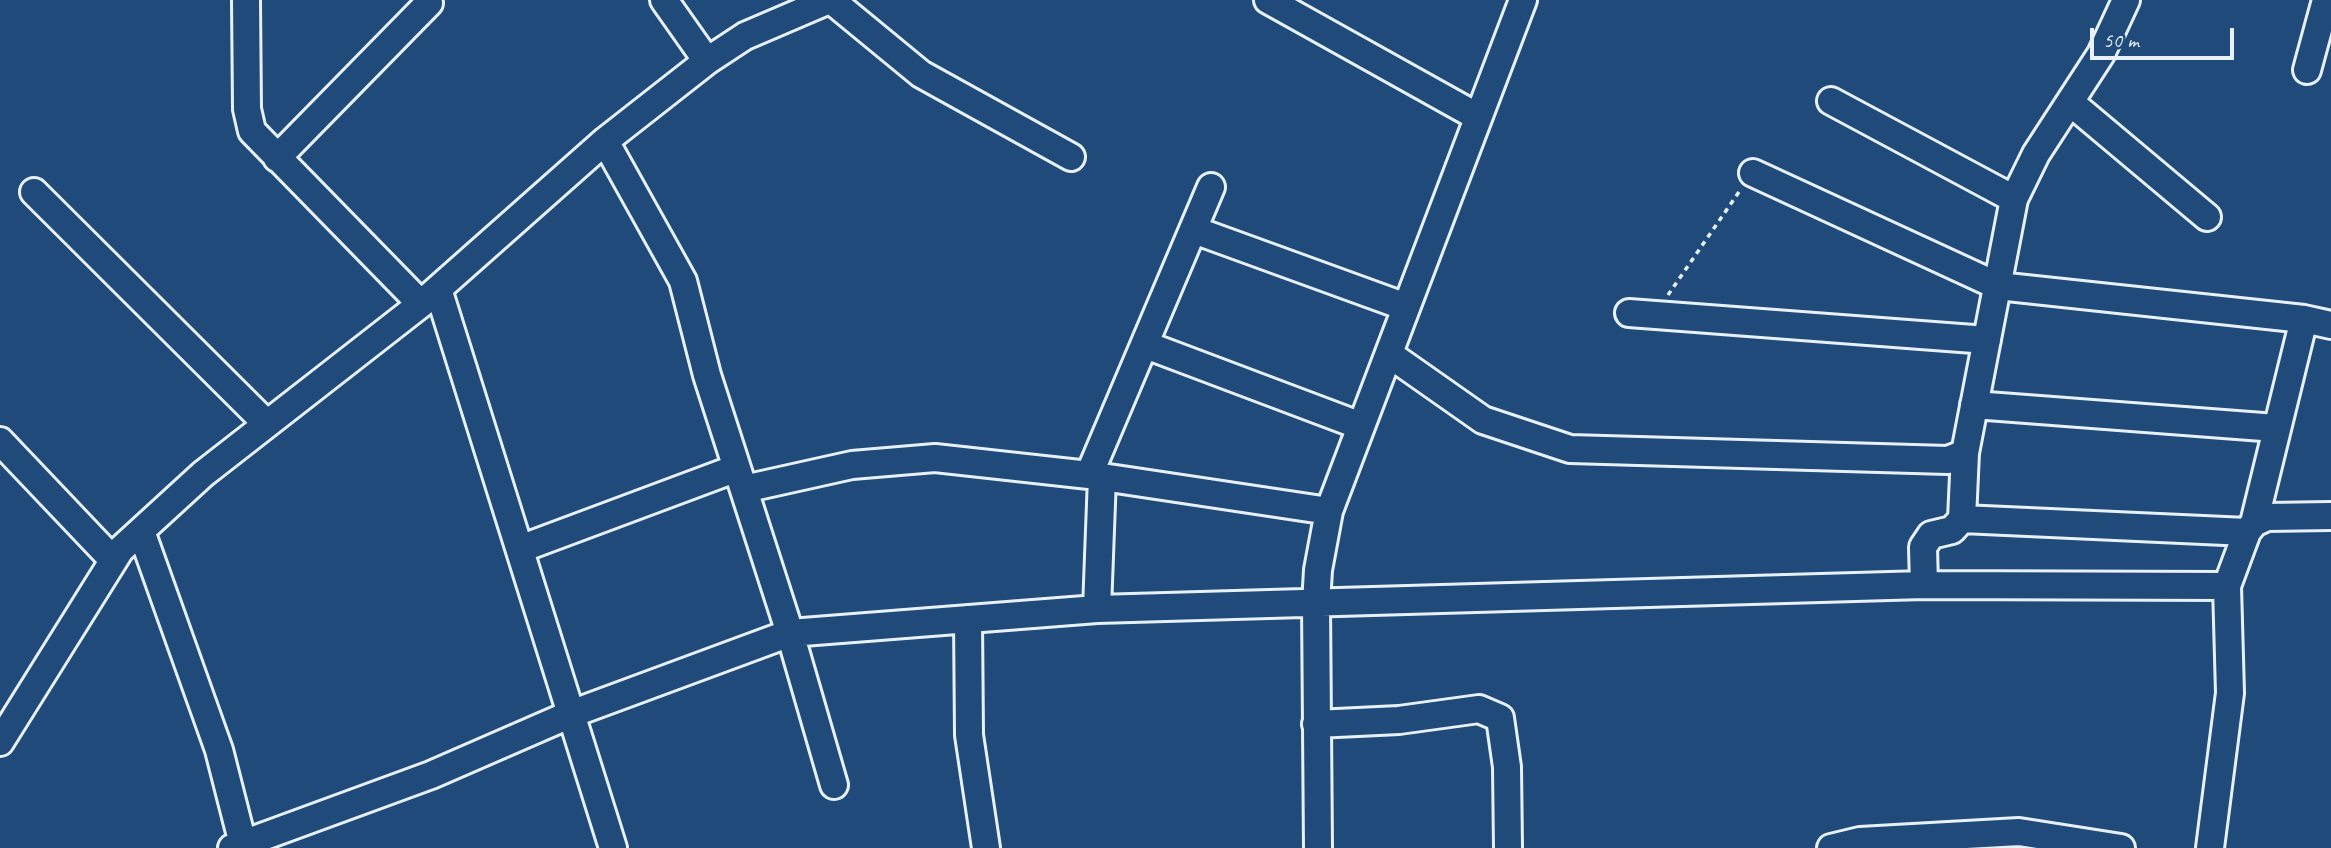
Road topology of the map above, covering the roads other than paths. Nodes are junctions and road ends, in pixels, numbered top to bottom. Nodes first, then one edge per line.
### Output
1 (246, 0) edge
2 (664, 0) edge
3 (830, 0) edge
4 (1268, 0) edge
5 (1522, 0) edge
6 (2126, 0) edge
7 (2326, 0) edge
8 (429, 4) dead end
9 (707, 61) junction
10 (2307, 70) dead end
11 (1831, 101) dead end
12 (2070, 102) junction
13 (1478, 117) junction
14 (605, 141) junction
15 (1071, 157) dead end
16 (277, 158) junction
17 (1753, 173) road end
18 (1211, 187) dead end
19 (34, 192) dead end
20 (2014, 199) junction
21 (2207, 217) dead end
22 (1194, 230) junction
23 (1997, 286) junction
24 (430, 297) junction
25 (1406, 307) junction
26 (1642, 314) road end
27 (2304, 318) junction
28 (2331, 325) edge
29 (1987, 340) junction
30 (1146, 345) junction
31 (1389, 354) junction
32 (1974, 405) junction
33 (267, 424) junction
34 (1361, 426) junction
35 (2276, 428) junction
36 (0, 441) edge
37 (1965, 453) junction
38 (1096, 476) junction
39 (741, 479) junction
40 (1329, 511) junction
41 (2331, 516) edge
42 (1962, 519) junction
43 (2250, 528) junction
44 (141, 531) junction
45 (520, 549) junction
46 (113, 560) junction
47 (1924, 585) junction
48 (2227, 586) junction
49 (1316, 604) junction
50 (1097, 609) junction
51 (968, 619) junction
52 (790, 633) junction
53 (571, 714) junction
54 (1316, 724) junction
55 (0, 742) edge
56 (834, 785) dead end
57 (2018, 840) edge
58 (240, 847) edge
59 (613, 848) edge
60 (986, 848) edge
61 (1318, 848) edge
62 (1508, 848) edge
63 (1831, 848) edge
64 (2121, 848) edge
65 (2210, 848) edge

1 - 16 street
2 - 9 street
3 - 9 street
3 - 15 street
4 - 13 street
5 - 13 street
6 - 12 street
7 - 10 street
8 - 16 street
9 - 14 street
11 - 20 street
12 - 20 street
12 - 21 street
13 - 25 street
14 - 24 street
14 - 39 street
16 - 24 street
17 - 23 street
18 - 22 street
19 - 33 street
20 - 23 street
22 - 25 street
22 - 30 street
23 - 27 street
23 - 29 street
24 - 33 street
24 - 45 street
25 - 31 street
26 - 29 street
27 - 28 street
27 - 35 street
29 - 32 street
30 - 34 street
30 - 38 street
31 - 34 street
31 - 37 street
32 - 35 street
32 - 37 street
33 - 44 street
34 - 40 street
35 - 43 street
36 - 46 street
37 - 42 street
38 - 39 street
38 - 40 street
38 - 50 street
39 - 45 street
39 - 52 street
40 - 49 street
41 - 43 street
42 - 43 street
42 - 47 street
43 - 48 street
44 - 46 street
44 - 58 street
45 - 53 street
46 - 55 street
47 - 48 street
47 - 49 street
48 - 65 street
49 - 50 street
49 - 54 street
50 - 51 street
51 - 52 street
51 - 60 street
52 - 53 street
52 - 56 street
53 - 58 street
53 - 59 street
54 - 61 street
54 - 62 street
57 - 63 street
57 - 64 street

